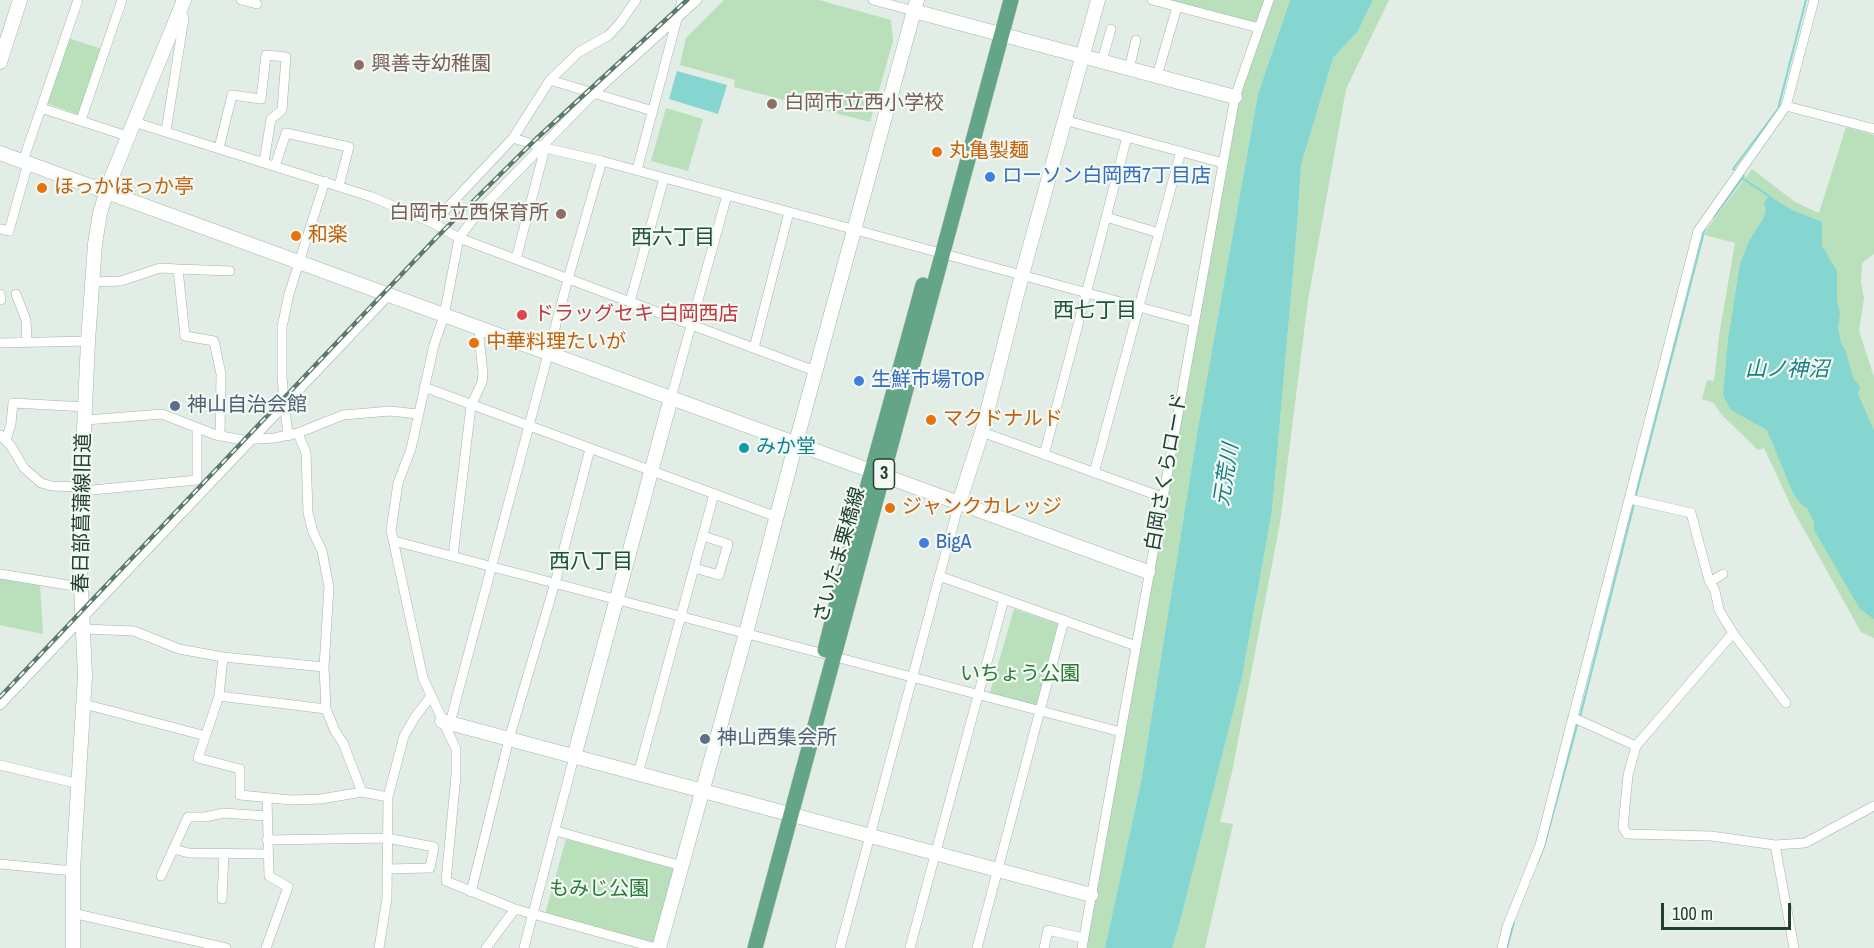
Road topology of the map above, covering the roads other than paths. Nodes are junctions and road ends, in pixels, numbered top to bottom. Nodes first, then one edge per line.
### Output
1 (20, 0) edge
2 (78, 0) edge
3 (122, 0) edge
4 (241, 0) edge
5 (636, 0) edge
6 (682, 0) edge
7 (697, 0) edge
8 (873, 0) edge
9 (1001, 0) edge
10 (1011, 0) edge
11 (1098, 0) edge
12 (1152, 0) edge
13 (1269, 0) edge
14 (1814, 0) edge
15 (257, 4) dead end
16 (182, 5) edge
17 (915, 5) edge
18 (1178, 7) junction
19 (676, 18) junction
20 (1259, 28) junction
21 (1111, 29) dead end
22 (997, 33) junction
23 (1136, 40) dead end
24 (1081, 56) junction
25 (1102, 61) junction
26 (0, 62) edge
27 (1129, 69) junction
28 (1157, 76) junction
29 (550, 80) junction
30 (594, 93) junction
31 (1235, 97) junction
32 (1786, 106) junction
33 (41, 108) junction
34 (653, 111) junction
35 (81, 120) junction
36 (1064, 120) junction
37 (134, 122) junction
38 (1874, 129) edge
39 (166, 131) junction
40 (127, 136) junction
41 (1127, 136) junction
42 (513, 138) junction
43 (219, 148) junction
44 (544, 148) junction
45 (1181, 151) junction
46 (0, 153) edge
47 (602, 161) junction
48 (26, 162) junction
49 (264, 162) junction
50 (1223, 163) junction
51 (275, 166) junction
52 (637, 170) junction
53 (664, 178) junction
54 (325, 181) junction
55 (339, 186) junction
56 (106, 192) junction
57 (727, 195) junction
58 (789, 212) junction
59 (1106, 217) junction
60 (433, 224) junction
61 (0, 229) edge
62 (853, 230) junction
63 (1159, 233) junction
64 (459, 238) junction
65 (937, 252) junction
66 (516, 259) junction
67 (299, 262) junction
68 (178, 269) junction
69 (230, 271) dead end
70 (1022, 275) junction
71 (568, 279) junction
72 (92, 282) junction
73 (1086, 292) junction
74 (16, 294) dead end
75 (388, 296) junction
76 (630, 302) junction
77 (1139, 307) junction
78 (444, 316) junction
79 (1194, 322) junction
80 (691, 325) junction
81 (482, 329) junction
82 (27, 341) junction
83 (88, 341) junction
84 (0, 343) edge
85 (754, 348) junction
86 (549, 353) junction
87 (815, 371) junction
88 (424, 387) junction
89 (671, 398) junction
90 (284, 405) junction
91 (471, 406) junction
92 (86, 413) junction
93 (418, 414) junction
94 (528, 426) junction
95 (197, 428) junction
96 (982, 432) junction
97 (293, 434) junction
98 (220, 436) junction
99 (3, 438) edge
100 (251, 439) junction
101 (796, 443) junction
102 (590, 449) junction
103 (1044, 455) junction
104 (651, 471) junction
105 (1094, 472) junction
106 (878, 473) junction
107 (82, 489) junction
108 (714, 494) junction
109 (1162, 497) junction
110 (1630, 499) junction
111 (959, 503) junction
112 (777, 517) junction
113 (703, 536) junction
114 (394, 541) junction
115 (453, 556) junction
116 (492, 566) junction
117 (694, 568) junction
118 (1149, 572) junction
119 (0, 574) edge
120 (1723, 574) dead end
121 (939, 576) junction
122 (1710, 582) junction
123 (555, 583) junction
124 (80, 587) junction
125 (617, 599) junction
126 (1004, 599) junction
127 (681, 616) junction
128 (1064, 620) junction
129 (83, 624) junction
130 (746, 633) junction
131 (1733, 633) junction
132 (1136, 646) junction
133 (829, 655) junction
134 (223, 657) junction
135 (324, 667) junction
136 (914, 677) junction
137 (978, 694) junction
138 (219, 696) junction
139 (431, 696) junction
140 (1786, 703) dead end
141 (84, 704) junction
142 (0, 705) edge
143 (326, 709) junction
144 (1040, 711) junction
145 (1574, 718) junction
146 (446, 722) junction
147 (1121, 732) junction
148 (206, 736) junction
149 (509, 739) junction
150 (1636, 746) junction
151 (574, 757) junction
152 (0, 765) edge
153 (638, 774) junction
154 (79, 784) junction
155 (362, 792) junction
156 (703, 792) junction
157 (388, 797) junction
158 (267, 798) junction
159 (1874, 806) edge
160 (787, 815) junction
161 (267, 816) junction
162 (556, 831) junction
163 (870, 836) junction
164 (387, 838) junction
165 (267, 840) junction
166 (1775, 845) junction
167 (173, 849) junction
168 (224, 853) junction
169 (267, 854) junction
170 (936, 854) junction
171 (0, 864) edge
172 (682, 866) junction
173 (387, 868) junction
174 (998, 870) junction
175 (73, 871) junction
176 (161, 876) dead end
177 (471, 892) junction
178 (1091, 895) junction
179 (222, 899) dead end
180 (515, 909) junction
181 (72, 913) junction
182 (533, 914) junction
183 (1083, 943) edge
184 (73, 948) edge
185 (226, 948) edge
186 (266, 948) edge
187 (379, 948) edge
188 (486, 948) edge
189 (524, 948) edge
190 (657, 948) edge
191 (745, 948) edge
192 (755, 948) edge
193 (840, 948) edge
194 (910, 948) edge
195 (977, 948) edge
196 (1044, 948) edge
197 (1502, 948) edge
198 (1794, 948) edge

1 - 26 street
2 - 33 street
3 - 35 street
4 - 15 street
5 - 29 street
6 - 19 street
7 - 19 street
8 - 17 street
9 - 22 main road, さいたま栗橋線 / 3
10 - 22 main road, さいたま栗橋線 / 3
11 - 24 street
12 - 18 street
13 - 20 street, 白岡さくらロード
14 - 32 street
16 - 37 street, 春日部菖蒲線旧道
16 - 39 street
17 - 22 street
17 - 62 street
18 - 20 street
18 - 28 street
19 - 30 street
19 - 34 street
20 - 31 street, 白岡さくらロード
21 - 25 street
22 - 24 street
22 - 65 main road, さいたま栗橋線 / 3
23 - 27 street
24 - 25 street
24 - 36 street
25 - 27 street
27 - 28 street
28 - 31 street
29 - 30 street
29 - 42 street
30 - 34 street
30 - 44 street
31 - 50 street, 白岡さくらロード
32 - 38 street
32 - 110 street
33 - 35 street
33 - 48 street
34 - 52 street
35 - 40 street
36 - 41 street
36 - 70 street
37 - 39 street
37 - 40 street, 春日部菖蒲線旧道
39 - 43 street
40 - 56 street, 春日部菖蒲線旧道
41 - 45 street
41 - 59 street
42 - 44 street
42 - 60 street
43 - 49 street
43 - 49 street
44 - 47 street
44 - 64 street
44 - 66 street
45 - 50 street
45 - 63 street
46 - 48 street
47 - 52 street
47 - 71 street
48 - 56 street
48 - 61 street
49 - 51 street
50 - 79 street, 白岡さくらロード
51 - 54 street
51 - 55 street
52 - 53 street
53 - 57 street
53 - 76 street
54 - 55 street
54 - 67 street
55 - 60 street
56 - 67 street
56 - 72 street, 春日部菖蒲線旧道
57 - 58 street
57 - 80 street
58 - 62 street
58 - 85 street
59 - 63 street
59 - 73 street
60 - 64 street
62 - 65 street
62 - 87 street
63 - 77 street
64 - 66 street
64 - 78 street
65 - 70 street
65 - 106 main road, さいたま栗橋線 / 3
66 - 71 street
67 - 75 street
67 - 90 street
68 - 69 street
68 - 72 street
68 - 98 street
70 - 73 street
70 - 96 street
71 - 76 street
71 - 86 street
72 - 83 street, 春日部菖蒲線旧道
73 - 77 street
73 - 103 street
74 - 82 street
75 - 78 street
75 - 90 street
76 - 80 street
77 - 79 street
77 - 105 street
78 - 81 street
78 - 88 street
79 - 109 street, 白岡さくらロード
80 - 85 street
80 - 89 street
81 - 86 street
81 - 91 street
82 - 83 street
82 - 84 street
83 - 92 street, 春日部菖蒲線旧道
85 - 87 street
86 - 89 street
86 - 94 street
87 - 101 street
88 - 91 street
88 - 93 street
89 - 101 street
89 - 104 street
90 - 97 street
90 - 100 street
91 - 94 street
91 - 115 street
92 - 95 street
92 - 99 street
92 - 107 street, 春日部菖蒲線旧道
93 - 97 street
93 - 114 street
94 - 102 street
94 - 116 street
95 - 98 street
95 - 107 street
96 - 103 street
96 - 111 street
97 - 100 street
97 - 135 street
98 - 100 street
99 - 107 street
100 - 129 street
101 - 106 street
101 - 112 street
102 - 104 street
102 - 123 street
103 - 105 street
104 - 108 street
104 - 125 street
105 - 109 street
106 - 111 street
106 - 133 main road, さいたま栗橋線 / 3
107 - 124 street, 春日部菖蒲線旧道
108 - 112 street
108 - 113 street
109 - 118 street, 白岡さくらロード
110 - 122 street
110 - 145 street
111 - 118 street
111 - 121 street
112 - 130 street
113 - 117 street
113 - 117 street
114 - 115 street
114 - 139 street
115 - 116 street
116 - 123 street
116 - 146 street
117 - 127 street
118 - 132 street, 白岡さくらロード
119 - 124 street
120 - 122 street
121 - 126 street
121 - 136 street
122 - 131 street
123 - 125 street
123 - 149 street
124 - 129 street, 春日部菖蒲線旧道
125 - 127 street
125 - 151 street
126 - 128 street
126 - 137 street
127 - 130 street
127 - 153 street
128 - 132 street
128 - 144 street
129 - 134 street
129 - 141 street, 春日部菖蒲線旧道
129 - 142 street
130 - 133 street
130 - 156 street
131 - 140 street
131 - 150 street
132 - 147 street, 白岡さくらロード
133 - 136 street
133 - 160 main road, さいたま栗橋線 / 3
134 - 135 street
134 - 138 street
135 - 143 street
136 - 137 street
136 - 163 street
137 - 144 street
137 - 170 street
138 - 143 street
138 - 148 street
139 - 146 street
139 - 157 street
141 - 148 street
141 - 154 street, 春日部菖蒲線旧道
143 - 155 street
144 - 147 street
144 - 174 street
145 - 150 street
145 - 197 street
146 - 149 street
146 - 177 street
147 - 178 street, 白岡さくらロード
148 - 158 street
149 - 151 street
149 - 177 street
150 - 166 street
151 - 153 street
151 - 162 street
152 - 154 street
153 - 156 street
154 - 175 street, 春日部菖蒲線旧道
155 - 157 street
155 - 158 street
156 - 160 street
156 - 172 street
157 - 164 street
158 - 161 street
159 - 166 street
160 - 163 street
160 - 191 main road, さいたま栗橋線 / 3
160 - 192 main road, さいたま栗橋線 / 3
161 - 165 street
161 - 167 street
162 - 172 street
162 - 182 street
163 - 170 street
163 - 193 street
164 - 165 street
164 - 173 street
164 - 173 street
165 - 169 street
166 - 198 street
167 - 168 street
167 - 176 street
168 - 169 street
168 - 179 street
169 - 186 street
170 - 174 street
170 - 194 street
171 - 175 street
172 - 190 street
173 - 187 street
174 - 178 street
174 - 195 street
175 - 181 street, 春日部菖蒲線旧道
177 - 180 street
178 - 183 street, 白岡さくらロード
180 - 182 street
180 - 188 street
181 - 184 street, 春日部菖蒲線旧道
181 - 185 street
182 - 189 street
182 - 190 street
183 - 196 street

